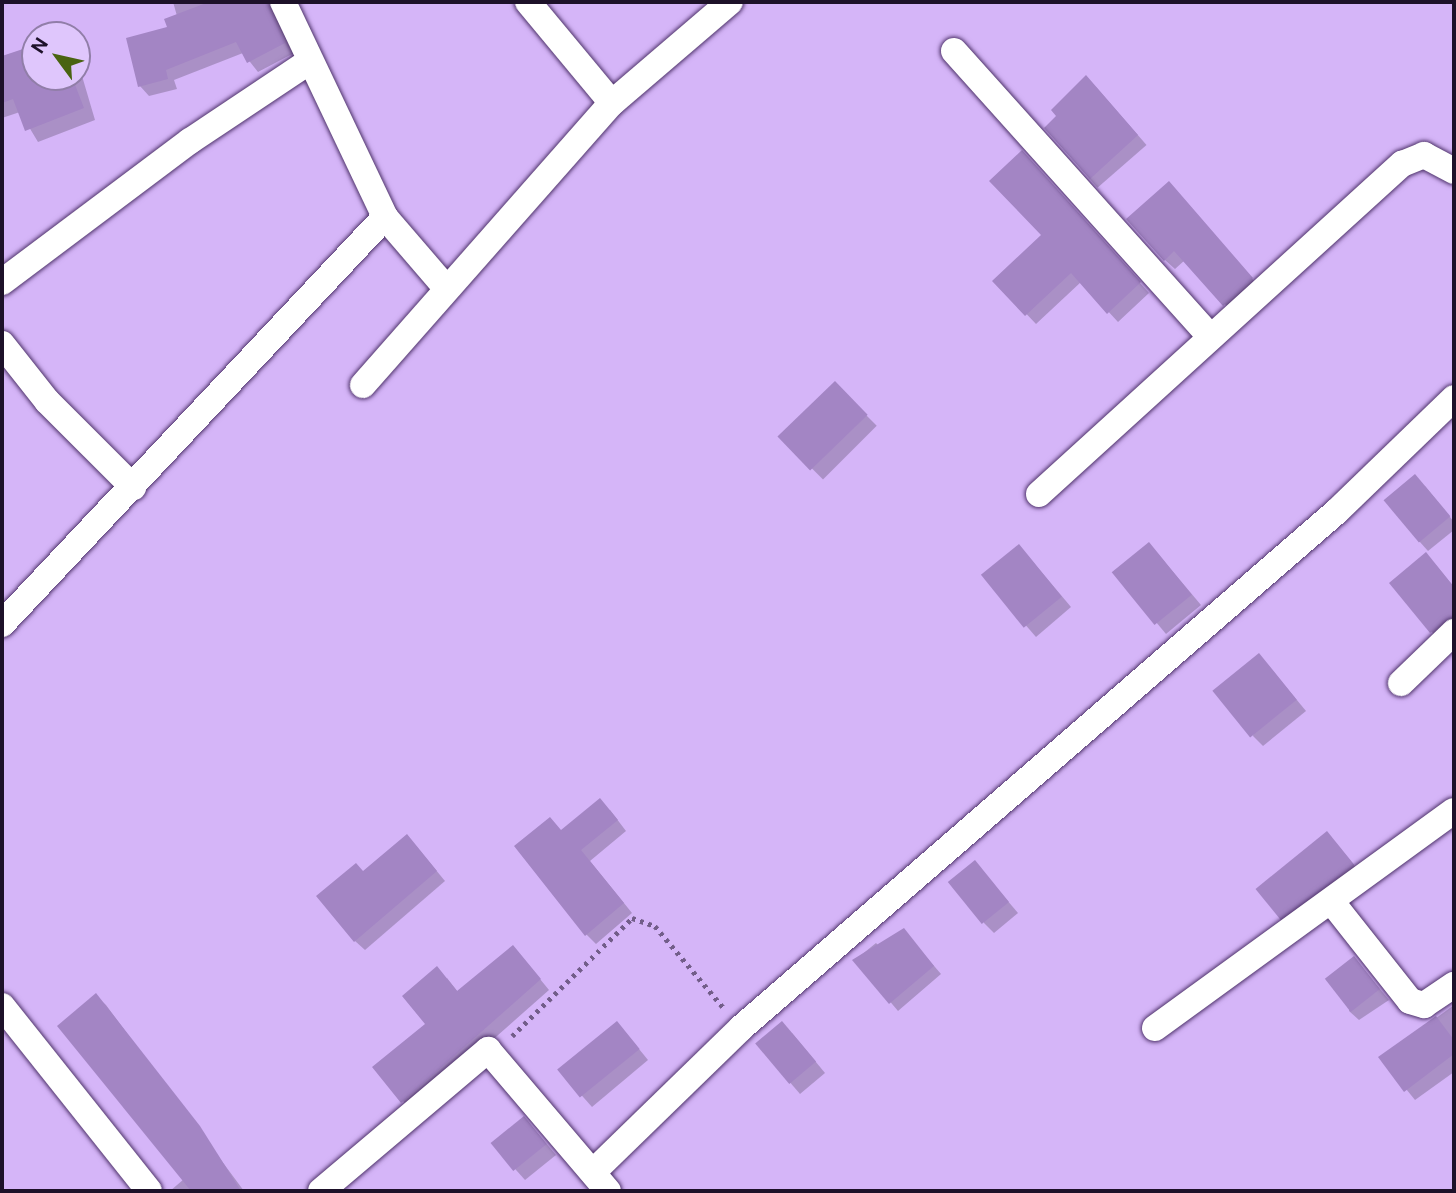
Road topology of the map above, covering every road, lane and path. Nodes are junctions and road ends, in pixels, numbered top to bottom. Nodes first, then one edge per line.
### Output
1 (283, 2) edge
2 (528, 2) edge
3 (730, 2) edge
4 (954, 51) dead end
5 (310, 61) junction
6 (612, 103) junction
7 (1454, 171) edge
8 (384, 217) junction
9 (2, 282) edge
10 (446, 288) junction
11 (1210, 336) junction
12 (2, 344) edge
13 (363, 385) dead end
14 (1454, 398) edge
15 (132, 487) junction
16 (1039, 494) dead end
17 (2, 624) edge
18 (1454, 632) edge
19 (1401, 683) dead end
20 (1454, 811) edge
21 (1331, 901) junction
22 (1454, 985) edge
23 (2, 1006) edge
24 (741, 1028) junction
25 (1156, 1028) dead end
26 (494, 1054) junction
27 (601, 1181) edge
28 (149, 1191) edge
29 (321, 1191) edge

1 - 5 street
2 - 6 street
3 - 6 street
4 - 11 street
5 - 8 street
5 - 9 street
6 - 10 street
7 - 11 street
8 - 10 street
8 - 15 street
10 - 13 street
11 - 16 street
12 - 15 street
14 - 24 street
15 - 17 street
18 - 19 street
20 - 21 street
21 - 22 street
21 - 25 street
23 - 28 street
24 - 26 path
24 - 27 street
26 - 27 street
26 - 29 street

